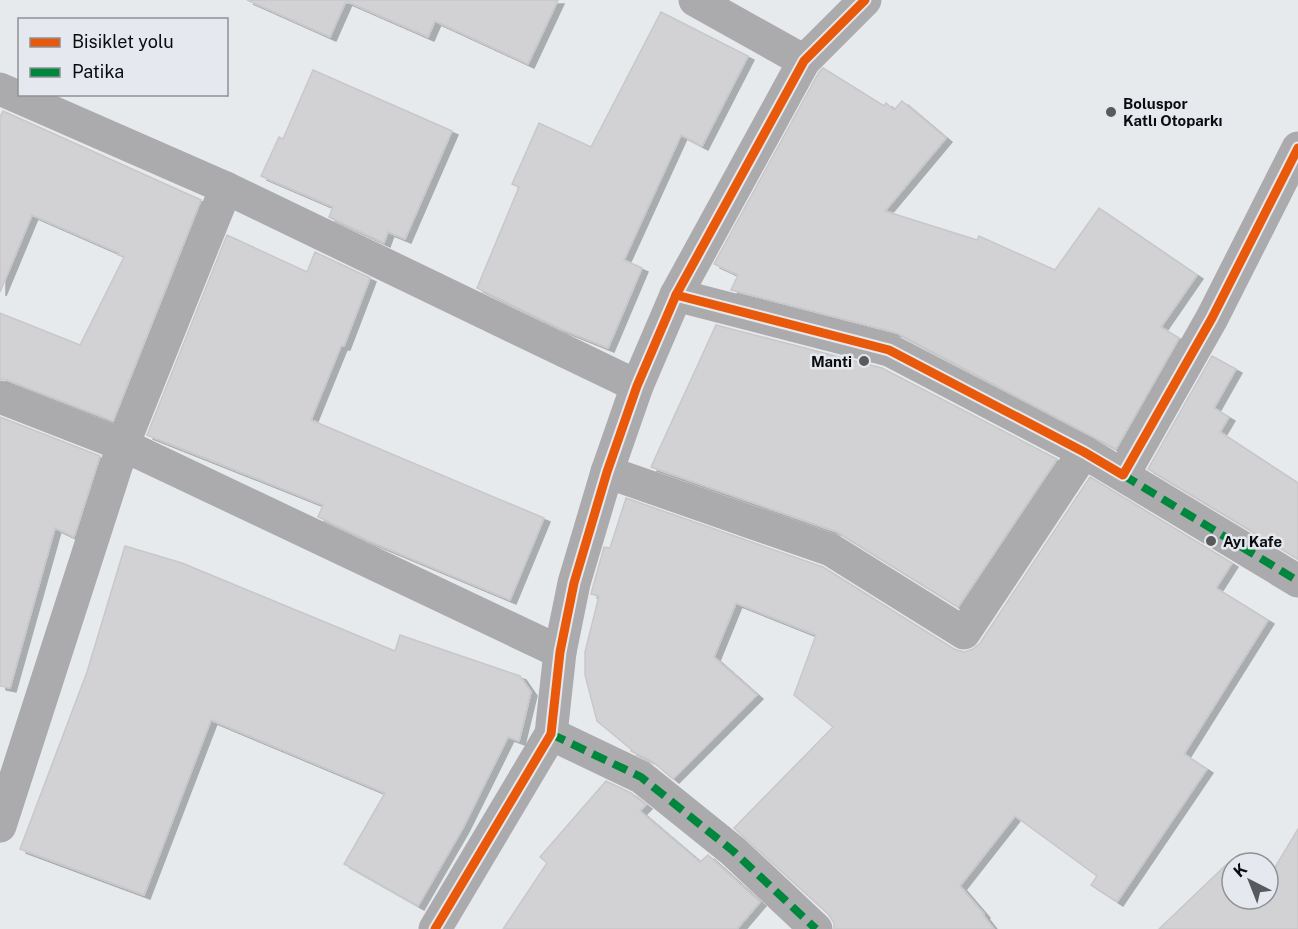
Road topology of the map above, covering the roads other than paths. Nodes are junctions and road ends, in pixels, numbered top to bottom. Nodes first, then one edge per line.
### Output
1 (695, 0) edge
2 (865, 0) edge
3 (804, 61) junction
4 (0, 89) edge
5 (1298, 148) edge
6 (226, 188) junction
7 (676, 295) junction
8 (638, 386) junction
9 (0, 397) edge
10 (123, 445) junction
11 (1084, 452) junction
12 (608, 472) junction
13 (1123, 475) junction
14 (1298, 581) edge
15 (560, 652) junction
16 (551, 734) junction
17 (0, 826) edge
18 (435, 929) edge
19 (816, 929) edge

1 - 3 street
2 - 3 street
3 - 7 street
4 - 6 street
5 - 13 street
6 - 8 street
6 - 10 street
7 - 8 street
7 - 11 street
8 - 12 street
9 - 10 street
10 - 15 street
10 - 17 street
11 - 12 street
11 - 13 street
12 - 15 street
13 - 14 street
15 - 16 street
16 - 18 street
16 - 19 street

